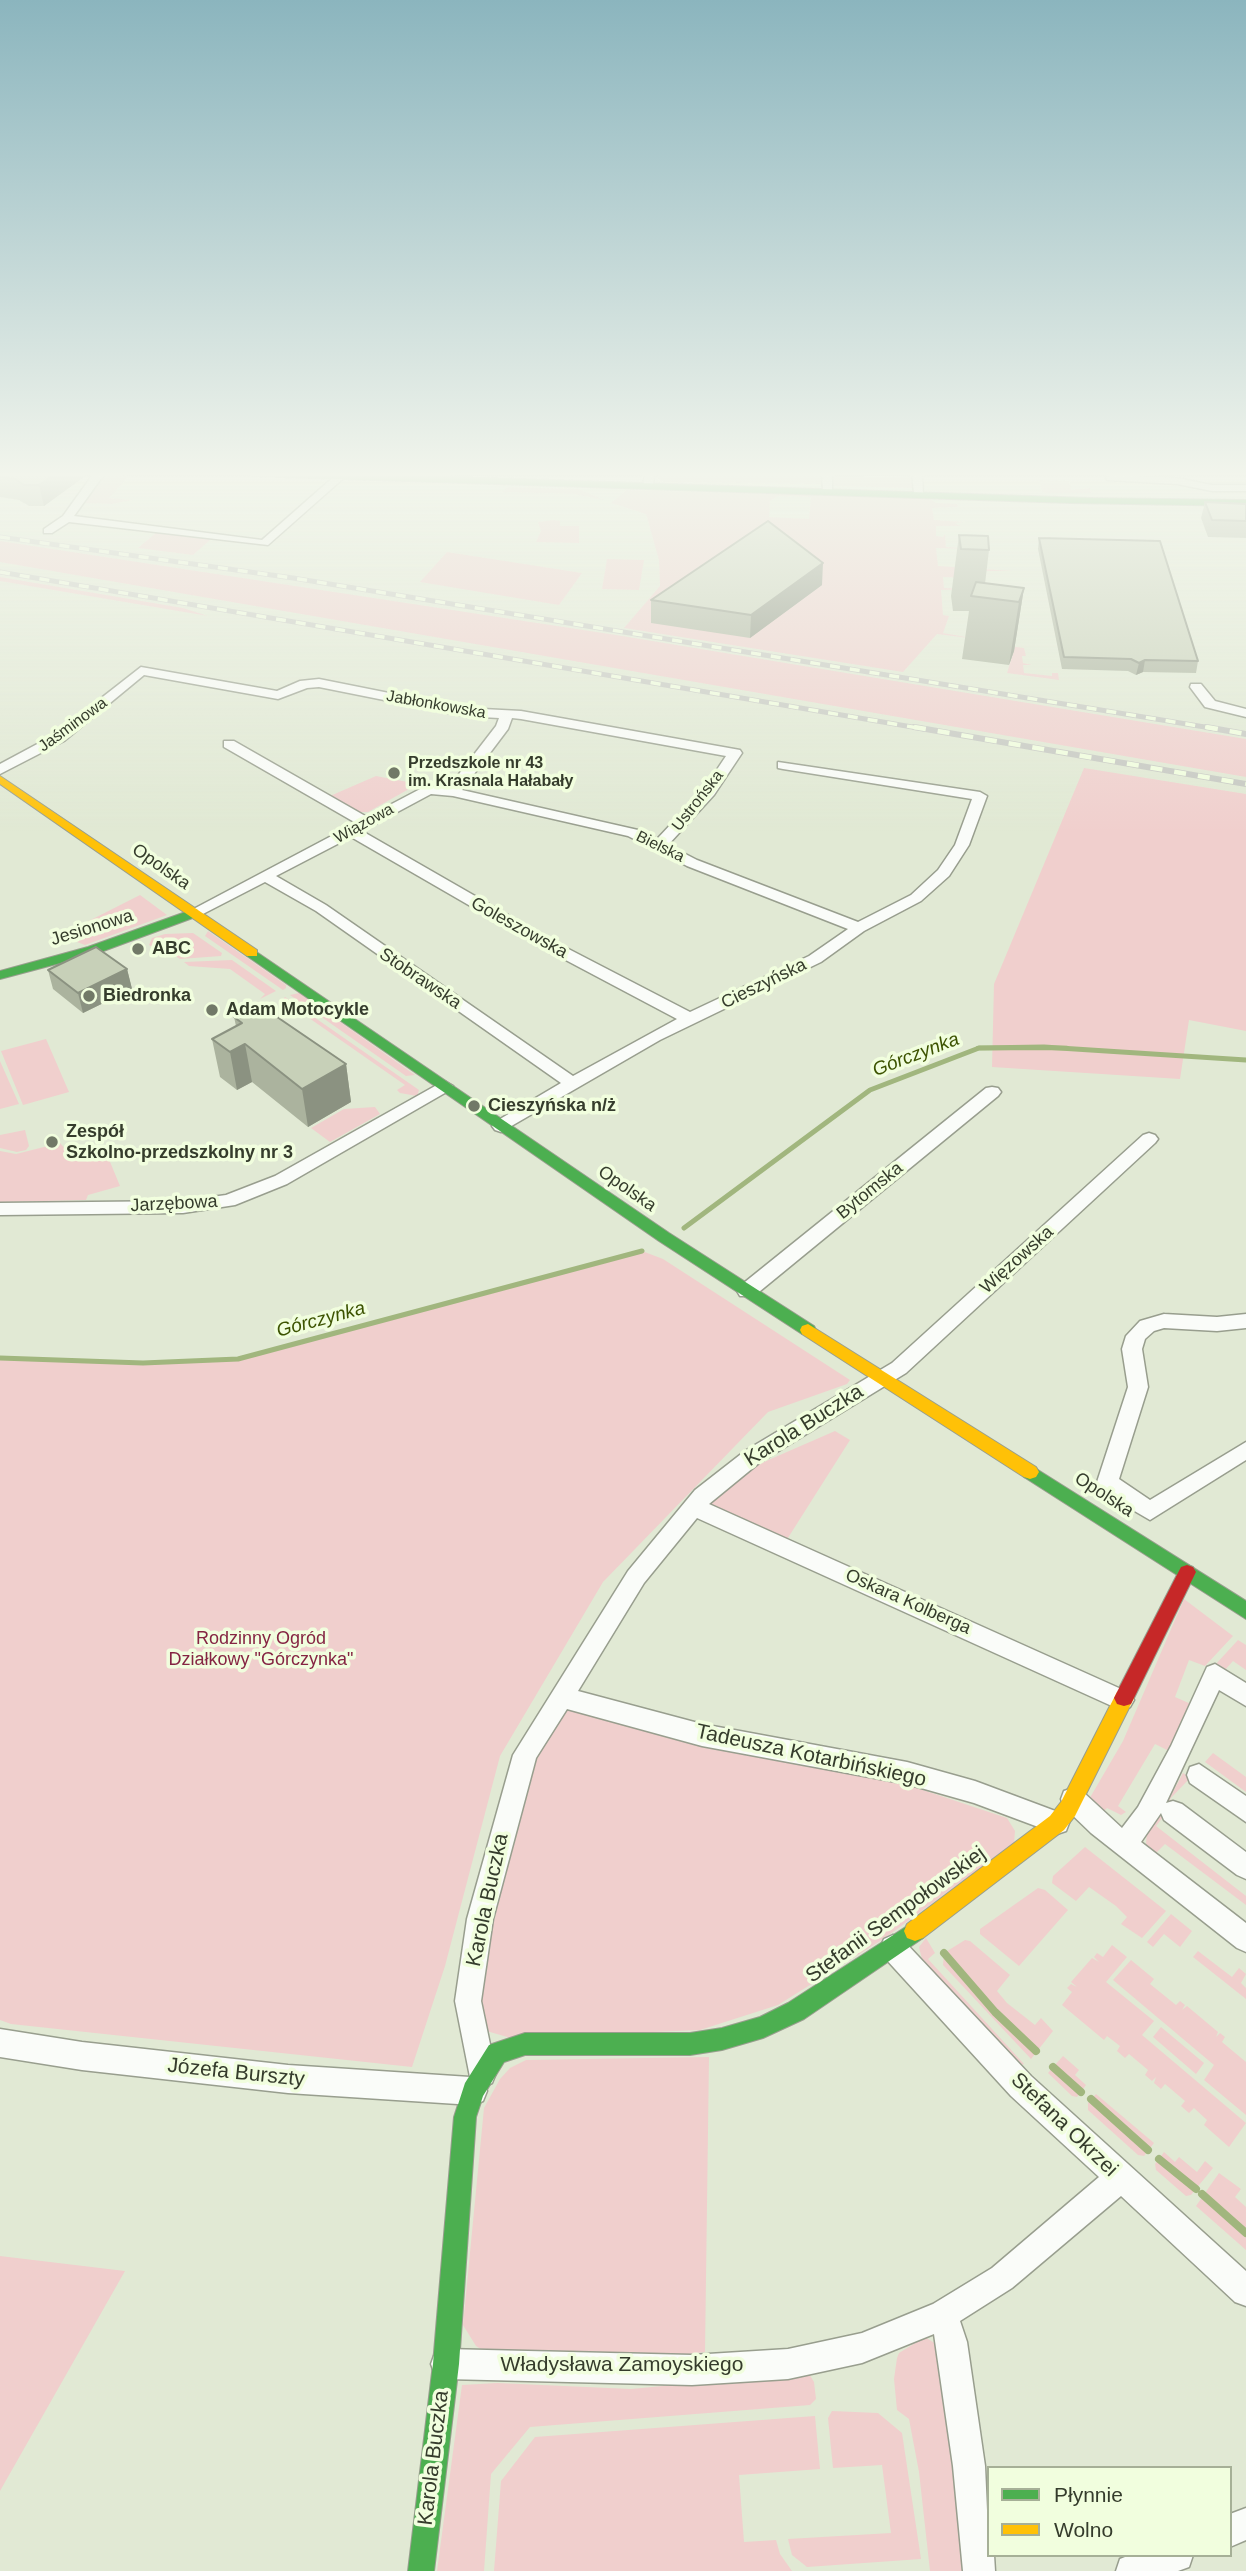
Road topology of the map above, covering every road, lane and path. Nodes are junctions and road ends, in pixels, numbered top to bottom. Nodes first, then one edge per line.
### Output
1 (141, 671) joint
2 (1196, 687) dead end
3 (1246, 713) edge
4 (506, 716) junction
5 (229, 744) dead end
6 (735, 753) joint
7 (783, 765) dead end
8 (0, 770) edge
9 (0, 779) edge
10 (453, 792) junction
11 (980, 796) joint
12 (365, 822) junction
13 (351, 831) junction
14 (658, 845) junction
15 (266, 876) junction
16 (194, 913) junction
17 (859, 928) junction
18 (0, 975) edge
19 (690, 1019) junction
20 (573, 1084) junction
21 (444, 1086) junction
22 (992, 1092) dead end
23 (501, 1125) junction
24 (1149, 1139) dead end
25 (0, 1209) edge
26 (747, 1291) junction
27 (1246, 1321) edge
28 (883, 1377) junction
29 (1246, 1450) edge
30 (693, 1507) junction
31 (1186, 1572) junction
32 (1246, 1611) edge
33 (1246, 1696) edge
34 (561, 1697) junction
35 (1122, 1700) junction
36 (1199, 1775) dead end
37 (1073, 1799) junction
38 (1246, 1811) edge
39 (1173, 1812) dead end
40 (1057, 1823) junction
41 (1125, 1844) junction
42 (1246, 1867) edge
43 (1246, 1938) edge
44 (893, 1948) junction
45 (0, 2043) edge
46 (477, 2082) junction
47 (1120, 2178) junction
48 (1246, 2291) edge
49 (943, 2315) junction
50 (446, 2364) junction
51 (1171, 2557) edge
52 (421, 2571) edge
53 (979, 2571) edge
54 (1132, 2571) edge

1 - 4 street, Jabłonkowska
1 - 8 street, Jaśminowa
2 - 3 street
4 - 6 street, Jabłonkowska
4 - 10 street
5 - 12 street
6 - 14 street, Ustrońska
7 - 11 street
9 - 16 street, Opolska
10 - 12 street, Wiązowa
10 - 14 street, Bielska
11 - 17 street, Cieszyńska
12 - 13 street, Wiązowa
13 - 15 street, Wiązowa
13 - 19 street, Goleszowska
14 - 17 street, Bielska
15 - 16 street, Wiązowa
15 - 20 street, Stobrawska
16 - 18 street, Jesionowa
16 - 21 street, Opolska
17 - 19 street, Cieszyńska
19 - 20 street, Cieszyńska
20 - 23 street, Cieszyńska
21 - 23 street, Opolska
21 - 25 street, Jarzębowa
22 - 26 street, Bytomska
23 - 26 street, Opolska
24 - 28 street, Więzowska
26 - 28 street, Opolska
27 - 29 street
28 - 30 street, Karola Buczka
28 - 31 street, Opolska
30 - 34 street, Karola Buczka
30 - 35 street, Oskara Kolberga
31 - 32 street, Opolska
31 - 35 street, Stefanii Sempołowskiej
33 - 41 street
34 - 40 street, Tadeusza Kotarbińskiego
34 - 46 street, Karola Buczka
35 - 37 street, Stefanii Sempołowskiej
36 - 38 street
37 - 40 street, Stefanii Sempołowskiej
37 - 41 street
39 - 42 street
40 - 44 street, Stefanii Sempołowskiej
41 - 43 street
44 - 46 street, Stefanii Sempołowskiej
44 - 47 street, Stefana Okrzei
45 - 46 street, Józefa Burszty
46 - 50 street, Karola Buczka
47 - 48 street, Stefana Okrzei
47 - 49 street, Władysława Zamoyskiego
49 - 50 street, Władysława Zamoyskiego
49 - 53 street
50 - 52 street, Karola Buczka
51 - 54 street

